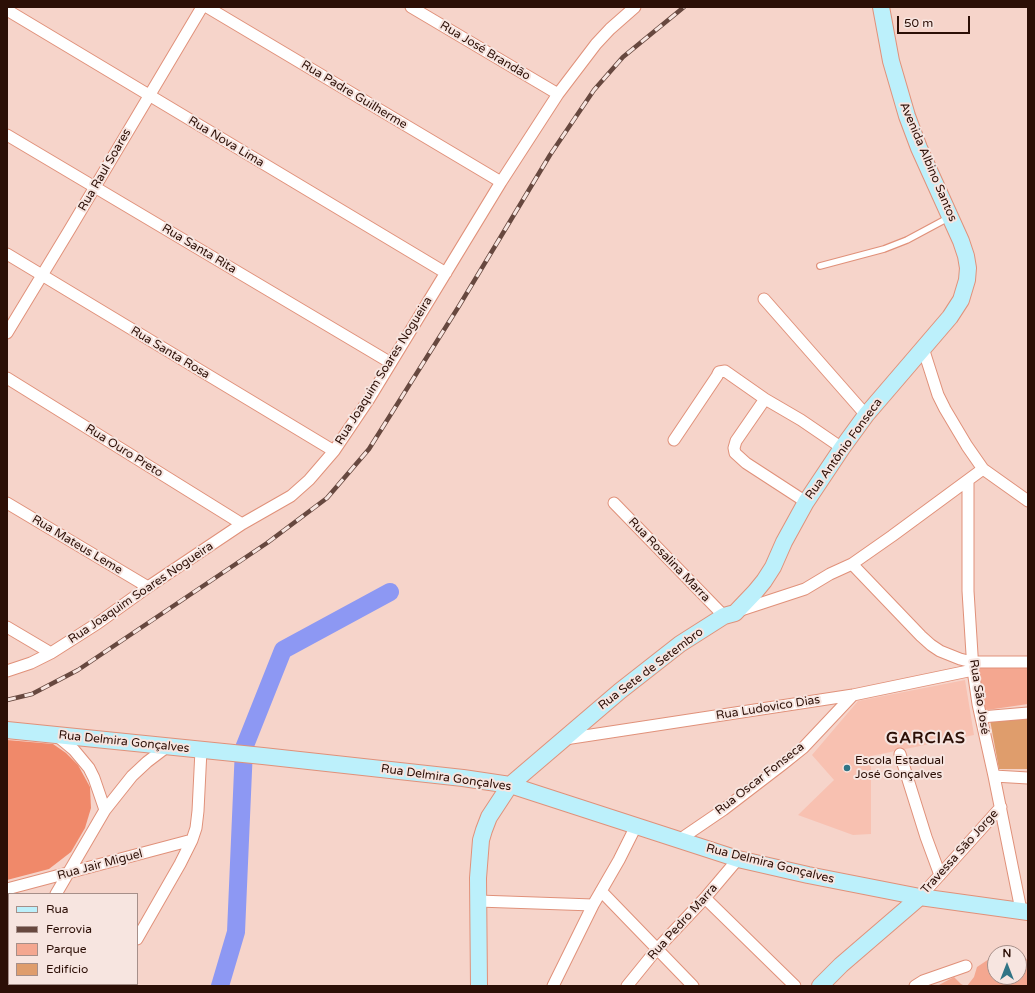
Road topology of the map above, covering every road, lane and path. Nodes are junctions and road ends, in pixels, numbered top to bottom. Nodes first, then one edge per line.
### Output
1 (202, 7) edge
2 (208, 7) edge
3 (411, 7) edge
4 (881, 7) edge
5 (627, 9) edge
6 (7, 10) edge
7 (558, 94) junction
8 (148, 95) junction
9 (7, 135) edge
10 (501, 182) junction
11 (94, 188) junction
12 (950, 217) junction
13 (7, 254) edge
14 (820, 266) dead end
15 (968, 268) joint
16 (446, 273) junction
17 (42, 275) junction
18 (764, 299) dead end
19 (7, 334) edge
20 (923, 348) junction
21 (391, 363) junction
22 (7, 378) edge
23 (765, 399) junction
24 (866, 415) junction
25 (674, 440) dead end
26 (842, 448) junction
27 (334, 451) junction
28 (983, 470) junction
29 (968, 481) junction
30 (1028, 501) edge
31 (806, 502) junction
32 (7, 503) edge
33 (614, 503) dead end
34 (242, 524) junction
35 (852, 564) junction
36 (148, 587) junction
37 (730, 614) junction
38 (7, 627) edge
39 (51, 653) junction
40 (1028, 662) edge
41 (973, 666) junction
42 (7, 671) edge
43 (853, 695) junction
44 (1028, 713) edge
45 (981, 717) junction
46 (7, 730) edge
47 (56, 735) junction
48 (562, 739) junction
49 (168, 746) junction
50 (201, 750) junction
51 (900, 754) dead end
52 (994, 776) junction
53 (1028, 778) edge
54 (510, 785) junction
55 (1001, 807) junction
56 (105, 810) junction
57 (636, 826) junction
58 (192, 840) junction
59 (679, 840) junction
60 (738, 859) junction
61 (68, 874) junction
62 (940, 875) junction
63 (7, 889) edge
64 (601, 891) junction
65 (57, 893) edge
66 (920, 897) junction
67 (705, 898) junction
68 (478, 901) junction
69 (593, 905) junction
70 (1024, 911) edge
71 (138, 937) edge
72 (657, 949) junction
73 (966, 966) dead end
74 (479, 986) edge
75 (553, 986) edge
76 (627, 986) edge
77 (693, 986) edge
78 (795, 986) edge
79 (820, 986) edge
80 (915, 986) edge

1 - 8 street, Rua Raul Soares
2 - 10 street, Rua Padre Guilherme
3 - 7 street, Rua José Brandão
4 - 12 street, Avenida Albino Santos
5 - 7 street, Rua Joaquim Soares Nogueira
6 - 8 street, Rua Nova Lima
7 - 10 street, Rua Joaquim Soares Nogueira
8 - 11 street, Rua Raul Soares
8 - 16 street, Rua Nova Lima
9 - 11 street, Rua Santa Rita
10 - 16 street, Rua Joaquim Soares Nogueira
11 - 17 street, Rua Raul Soares
11 - 21 street, Rua Santa Rita
12 - 14 lane
12 - 15 street, Avenida Albino Santos
13 - 17 street, Rua Santa Rosa
15 - 20 street, Rua Antônio Fonseca
16 - 21 street, Rua Joaquim Soares Nogueira
17 - 19 street, Rua Raul Soares
17 - 27 street, Rua Santa Rosa
18 - 24 street
20 - 24 street, Rua Antônio Fonseca
20 - 28 street
21 - 27 street, Rua Joaquim Soares Nogueira
22 - 34 street, Rua Ouro Preto
23 - 25 street
23 - 26 street
23 - 31 street
24 - 26 street, Rua Antônio Fonseca
26 - 31 street, Rua Antônio Fonseca
27 - 34 street, Rua Joaquim Soares Nogueira
28 - 29 street, Rua Sete de Setembro
28 - 30 street
29 - 35 street, Rua Sete de Setembro
29 - 41 street, Rua São José
31 - 37 street, Rua Antônio Fonseca
32 - 36 street, Rua Mateus Leme
33 - 37 street, Rua Rosalina Marra
34 - 36 street, Rua Joaquim Soares Nogueira
35 - 37 street, Rua Sete de Setembro
35 - 41 street
36 - 39 street, Rua Joaquim Soares Nogueira
37 - 48 street, Rua Sete de Setembro
38 - 39 street
39 - 42 street, Rua Joaquim Soares Nogueira
40 - 41 street
41 - 43 street, Rua Ludovico Dias
41 - 45 street, Rua São José
43 - 48 street, Rua Ludovico Dias
43 - 59 street, Rua Oscar Fonseca
44 - 45 street
45 - 52 street, Rua São José
46 - 47 street, Rua Delmira Gonçalves
47 - 49 street, Rua Delmira Gonçalves
47 - 56 street
48 - 54 street, Rua Sete de Setembro
49 - 50 street, Rua Delmira Gonçalves
49 - 56 street
50 - 54 street, Rua Delmira Gonçalves
50 - 58 street
51 - 62 street
52 - 53 street
52 - 55 street, Rua São José
54 - 57 street, Rua Delmira Gonçalves
54 - 68 street, Rua Sete de Setembro
55 - 62 street, Travessa São Jorge
55 - 70 street, Rua São José
56 - 61 street
57 - 59 street, Rua Delmira Gonçalves
57 - 64 street
58 - 61 street, Rua Jair Miguel
58 - 71 street
59 - 60 street, Rua Delmira Gonçalves
60 - 66 street, Rua Delmira Gonçalves
60 - 67 street, Rua Pedro Marra
61 - 63 street, Rua Jair Miguel
61 - 65 street
62 - 66 street, Travessa São Jorge
64 - 69 street
64 - 72 street
66 - 70 street, Rua Delmira Gonçalves
66 - 79 street
67 - 72 street, Rua Pedro Marra
67 - 78 street
68 - 69 street
68 - 74 street, Rua Sete de Setembro
69 - 75 street
72 - 76 street, Rua Pedro Marra
72 - 77 street
73 - 80 street

